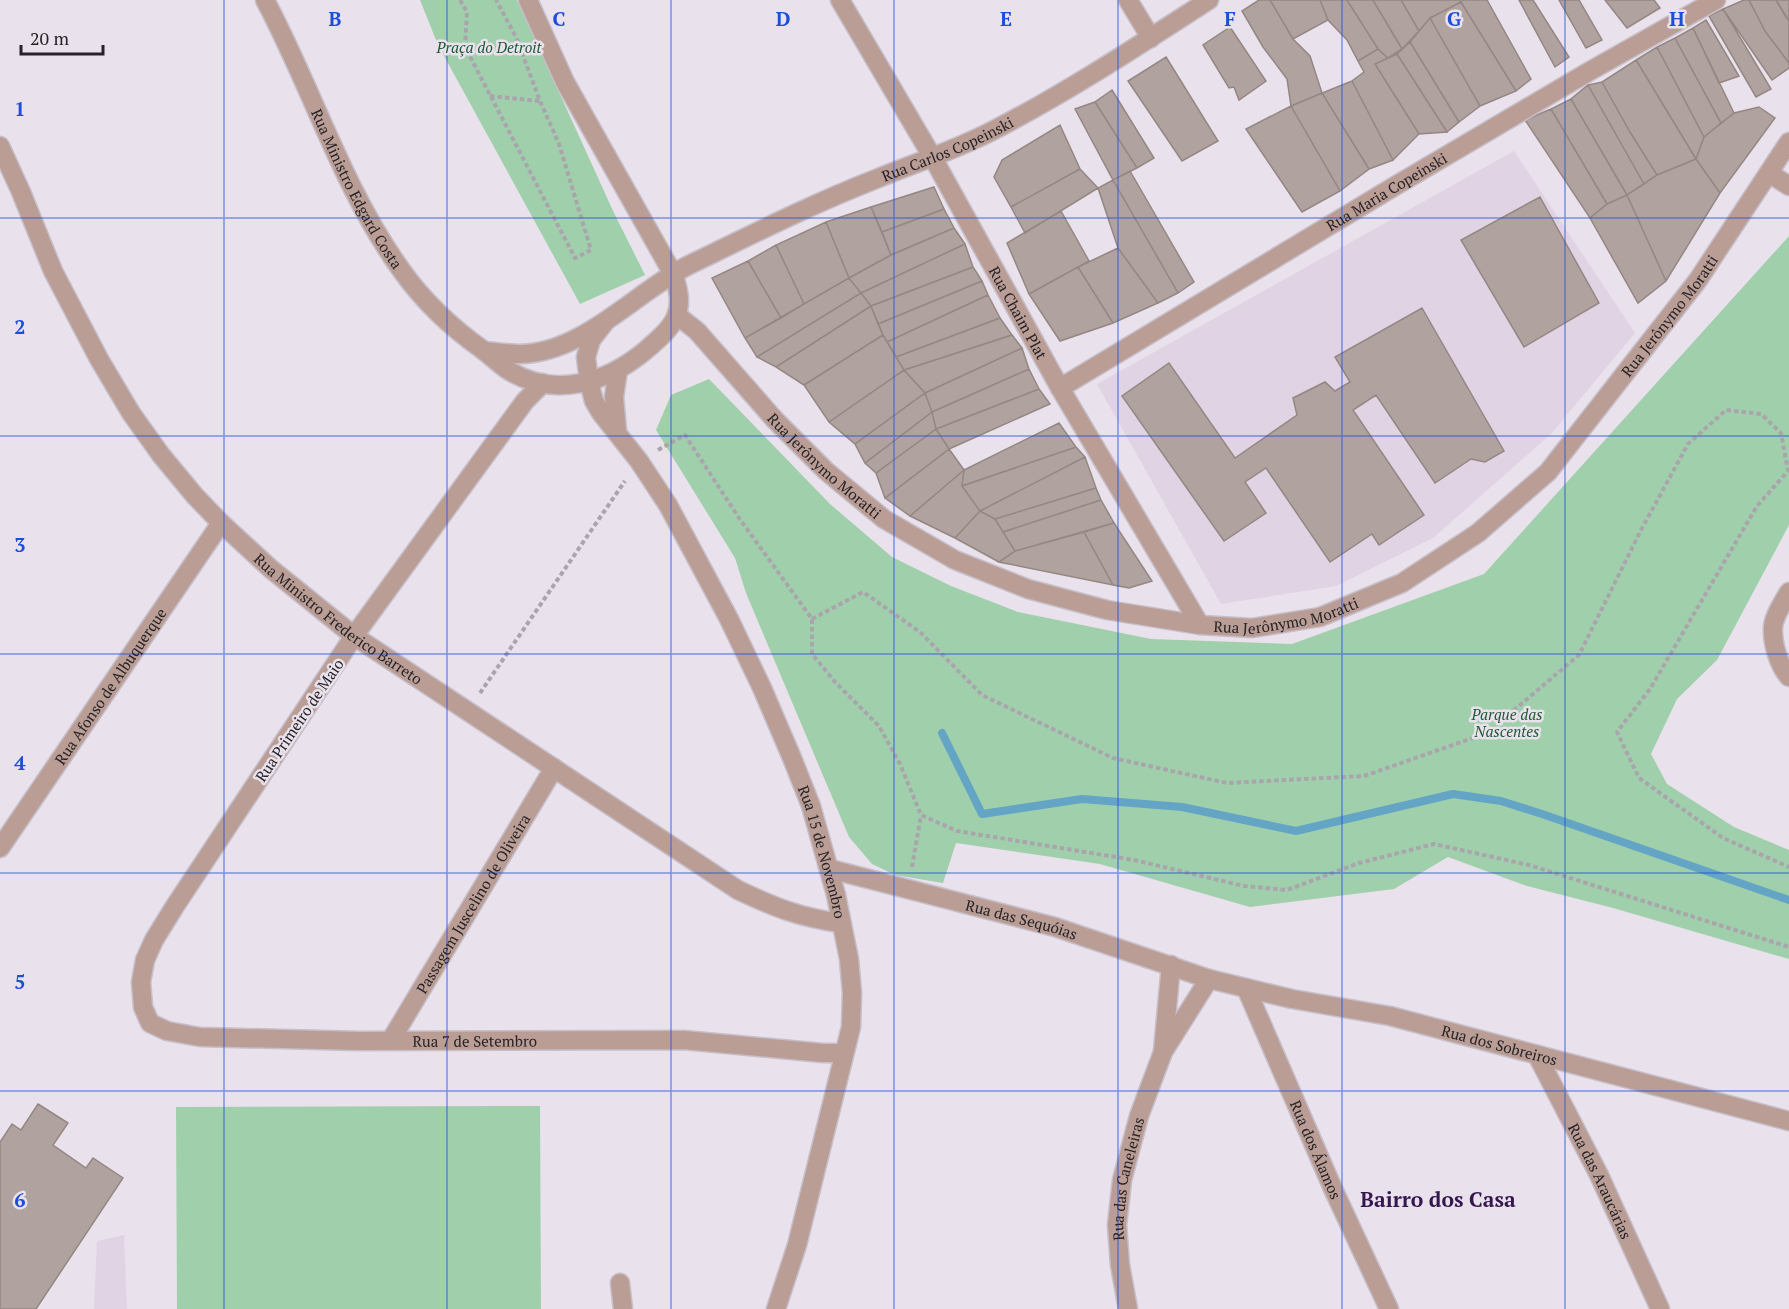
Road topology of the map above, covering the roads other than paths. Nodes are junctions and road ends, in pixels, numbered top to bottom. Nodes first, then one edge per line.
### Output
1 (265, 0) edge
2 (528, 0) edge
3 (840, 0) edge
4 (1128, 0) edge
5 (1209, 0) edge
6 (1716, 0) edge
7 (1151, 38) junction
8 (1789, 142) edge
9 (0, 146) edge
10 (933, 158) junction
11 (1769, 173) junction
12 (1789, 186) edge
13 (672, 274) junction
14 (678, 316) junction
15 (605, 322) junction
16 (484, 351) junction
17 (618, 370) junction
18 (588, 382) junction
19 (543, 383) junction
20 (1060, 388) junction
21 (616, 431) junction
22 (221, 523) junction
23 (1789, 592) edge
24 (1200, 625) junction
25 (354, 636) junction
26 (1789, 677) edge
27 (554, 768) junction
28 (0, 848) edge
29 (830, 869) junction
30 (840, 923) junction
31 (1171, 965) junction
32 (1209, 979) junction
33 (141, 982) joint
34 (1246, 988) junction
35 (391, 1040) junction
36 (1163, 1052) junction
37 (843, 1053) junction
38 (1538, 1055) junction
39 (1789, 1122) edge
40 (620, 1283) dead end
41 (623, 1309) edge
42 (776, 1309) edge
43 (1128, 1309) edge
44 (1389, 1309) edge
45 (1660, 1309) edge

1 - 16 street, Rua Ministro Edgard Costa
2 - 13 street
3 - 10 street, Rua Chaim Plat
4 - 7 street
5 - 7 street, Rua Carlos Copeinski
6 - 20 street, Rua Maria Copeinski
7 - 10 street, Rua Carlos Copeinski
8 - 11 street, Rua Jerônymo Moratti
9 - 22 street, Rua Ministro Frederico Barreto
10 - 13 street, Rua Carlos Copeinski
10 - 20 street, Rua Chaim Plat
11 - 12 street
11 - 24 street, Rua Jerônymo Moratti
13 - 14 street
13 - 15 street, Rua Carlos Copeinski
14 - 17 street
14 - 24 street, Rua Jerônymo Moratti
15 - 16 street, Rua Carlos Copeinski
15 - 18 street
16 - 19 street
17 - 18 street
17 - 21 street
18 - 19 street
18 - 21 street, Rua 15 de Novembro
19 - 25 street, Rua Primeiro de Maio
20 - 24 street, Rua Chaim Plat
21 - 29 street, Rua 15 de Novembro
22 - 25 street, Rua Ministro Frederico Barreto
22 - 28 street, Rua Afonso de Albuquerque
23 - 26 street
25 - 27 street, Rua Ministro Frederico Barreto
25 - 33 street, Rua Primeiro de Maio
27 - 30 street, Rua Ministro Frederico Barreto
27 - 35 street, Passagem Juscelino de Oliveira
29 - 30 street, Rua 15 de Novembro
29 - 31 street, Rua das Sequóias
30 - 37 street, Rua 15 de Novembro
31 - 32 street, Rua das Sequóias
31 - 36 street, Rua das Caneleiras
32 - 34 street, Rua dos Sobreiros
32 - 36 street, Rua das Caneleiras
33 - 35 street, Rua 7 de Setembro
34 - 38 street, Rua dos Sobreiros
34 - 44 street, Rua dos Álamos
35 - 37 street, Rua 7 de Setembro
36 - 43 street, Rua das Caneleiras
37 - 42 street, Rua 15 de Novembro
38 - 39 street, Rua dos Sobreiros
38 - 45 street, Rua das Araucárias
40 - 41 street

